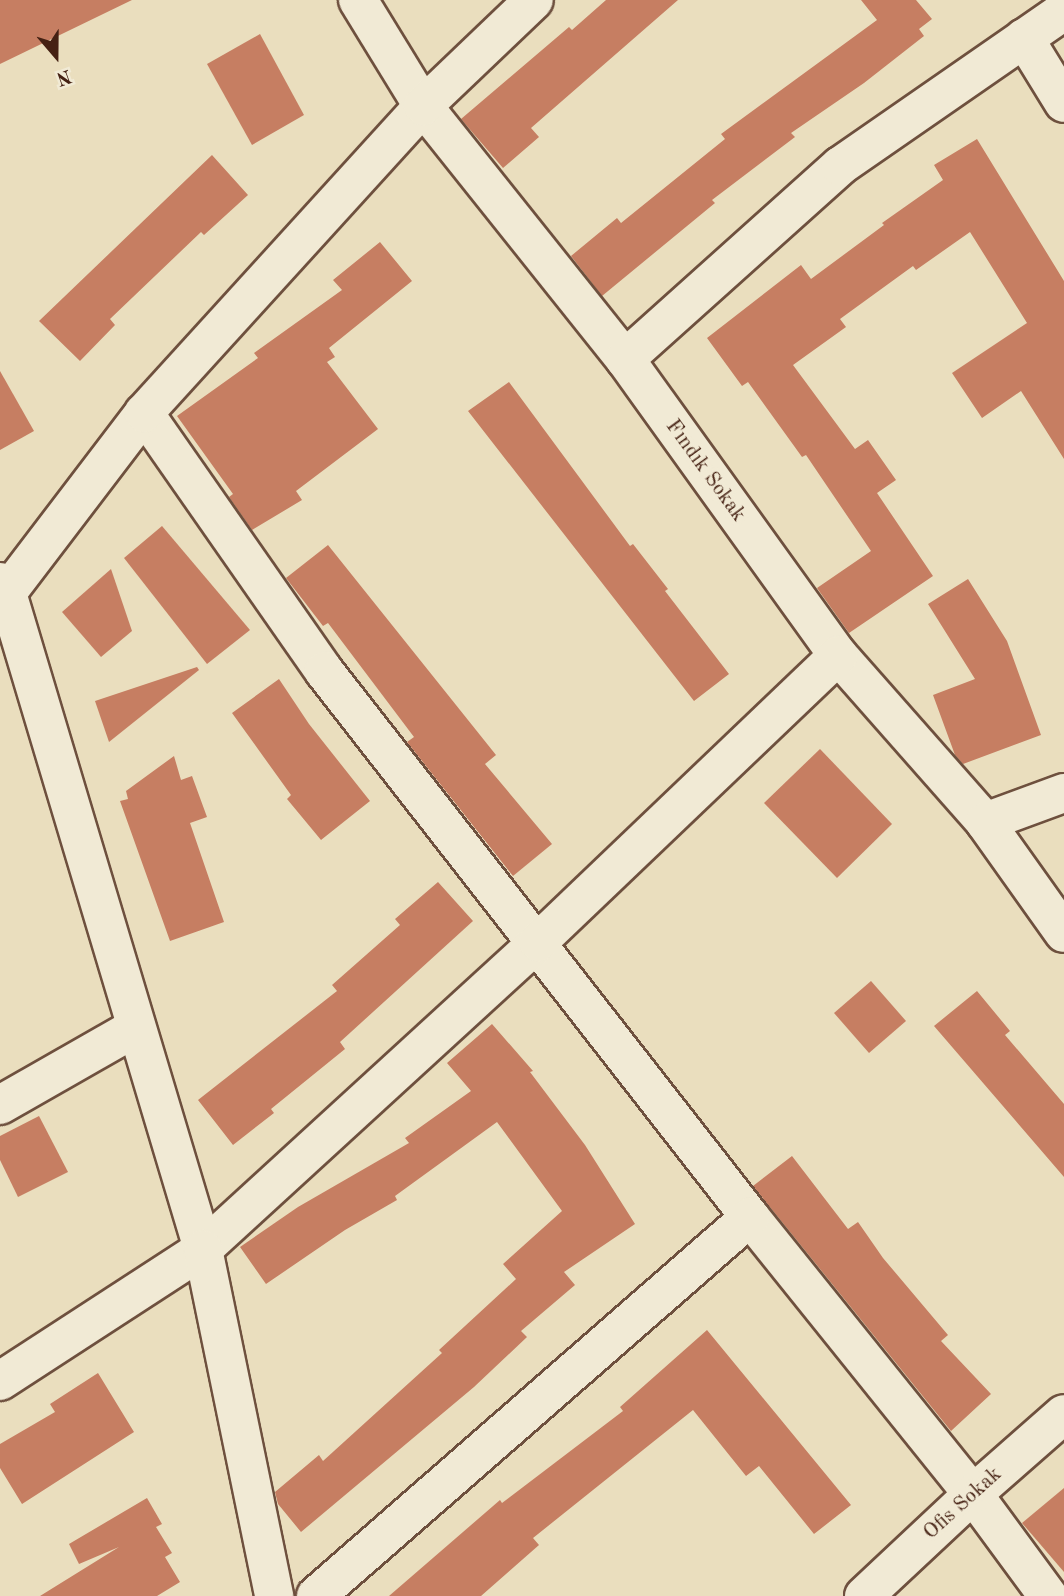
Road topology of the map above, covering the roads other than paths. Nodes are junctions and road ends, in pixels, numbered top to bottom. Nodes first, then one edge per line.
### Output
1 (358, 0) edge
2 (534, 0) edge
3 (1064, 11) edge
4 (1024, 38) junction
5 (1064, 103) edge
6 (423, 106) junction
7 (625, 359) junction
8 (144, 413) junction
9 (2, 593) edge
10 (838, 655) junction
11 (1064, 793) edge
12 (985, 822) junction
13 (1064, 933) edge
14 (538, 942) junction
15 (135, 1028) junction
16 (0, 1105) edge
17 (750, 1217) junction
18 (204, 1249) junction
19 (0, 1381) edge
20 (1064, 1414) edge
21 (973, 1494) junction
22 (269, 1593) edge
23 (316, 1596) edge
24 (864, 1596) edge
25 (1048, 1596) edge

1 - 6 street, Fındık Sokak
2 - 6 street
3 - 4 street
4 - 5 street
4 - 7 street
6 - 7 street, Fındık Sokak
6 - 8 street
7 - 10 street, Fındık Sokak
8 - 9 street
8 - 14 street
9 - 15 street
10 - 12 street, Fındık Sokak
10 - 14 street
11 - 12 street
12 - 13 street, Fındık Sokak
14 - 17 street
14 - 18 street
15 - 16 street
15 - 18 street
17 - 21 street
17 - 23 street
18 - 19 street
18 - 22 street
20 - 21 street, Ofis Sokak
21 - 24 street, Ofis Sokak
21 - 25 street

